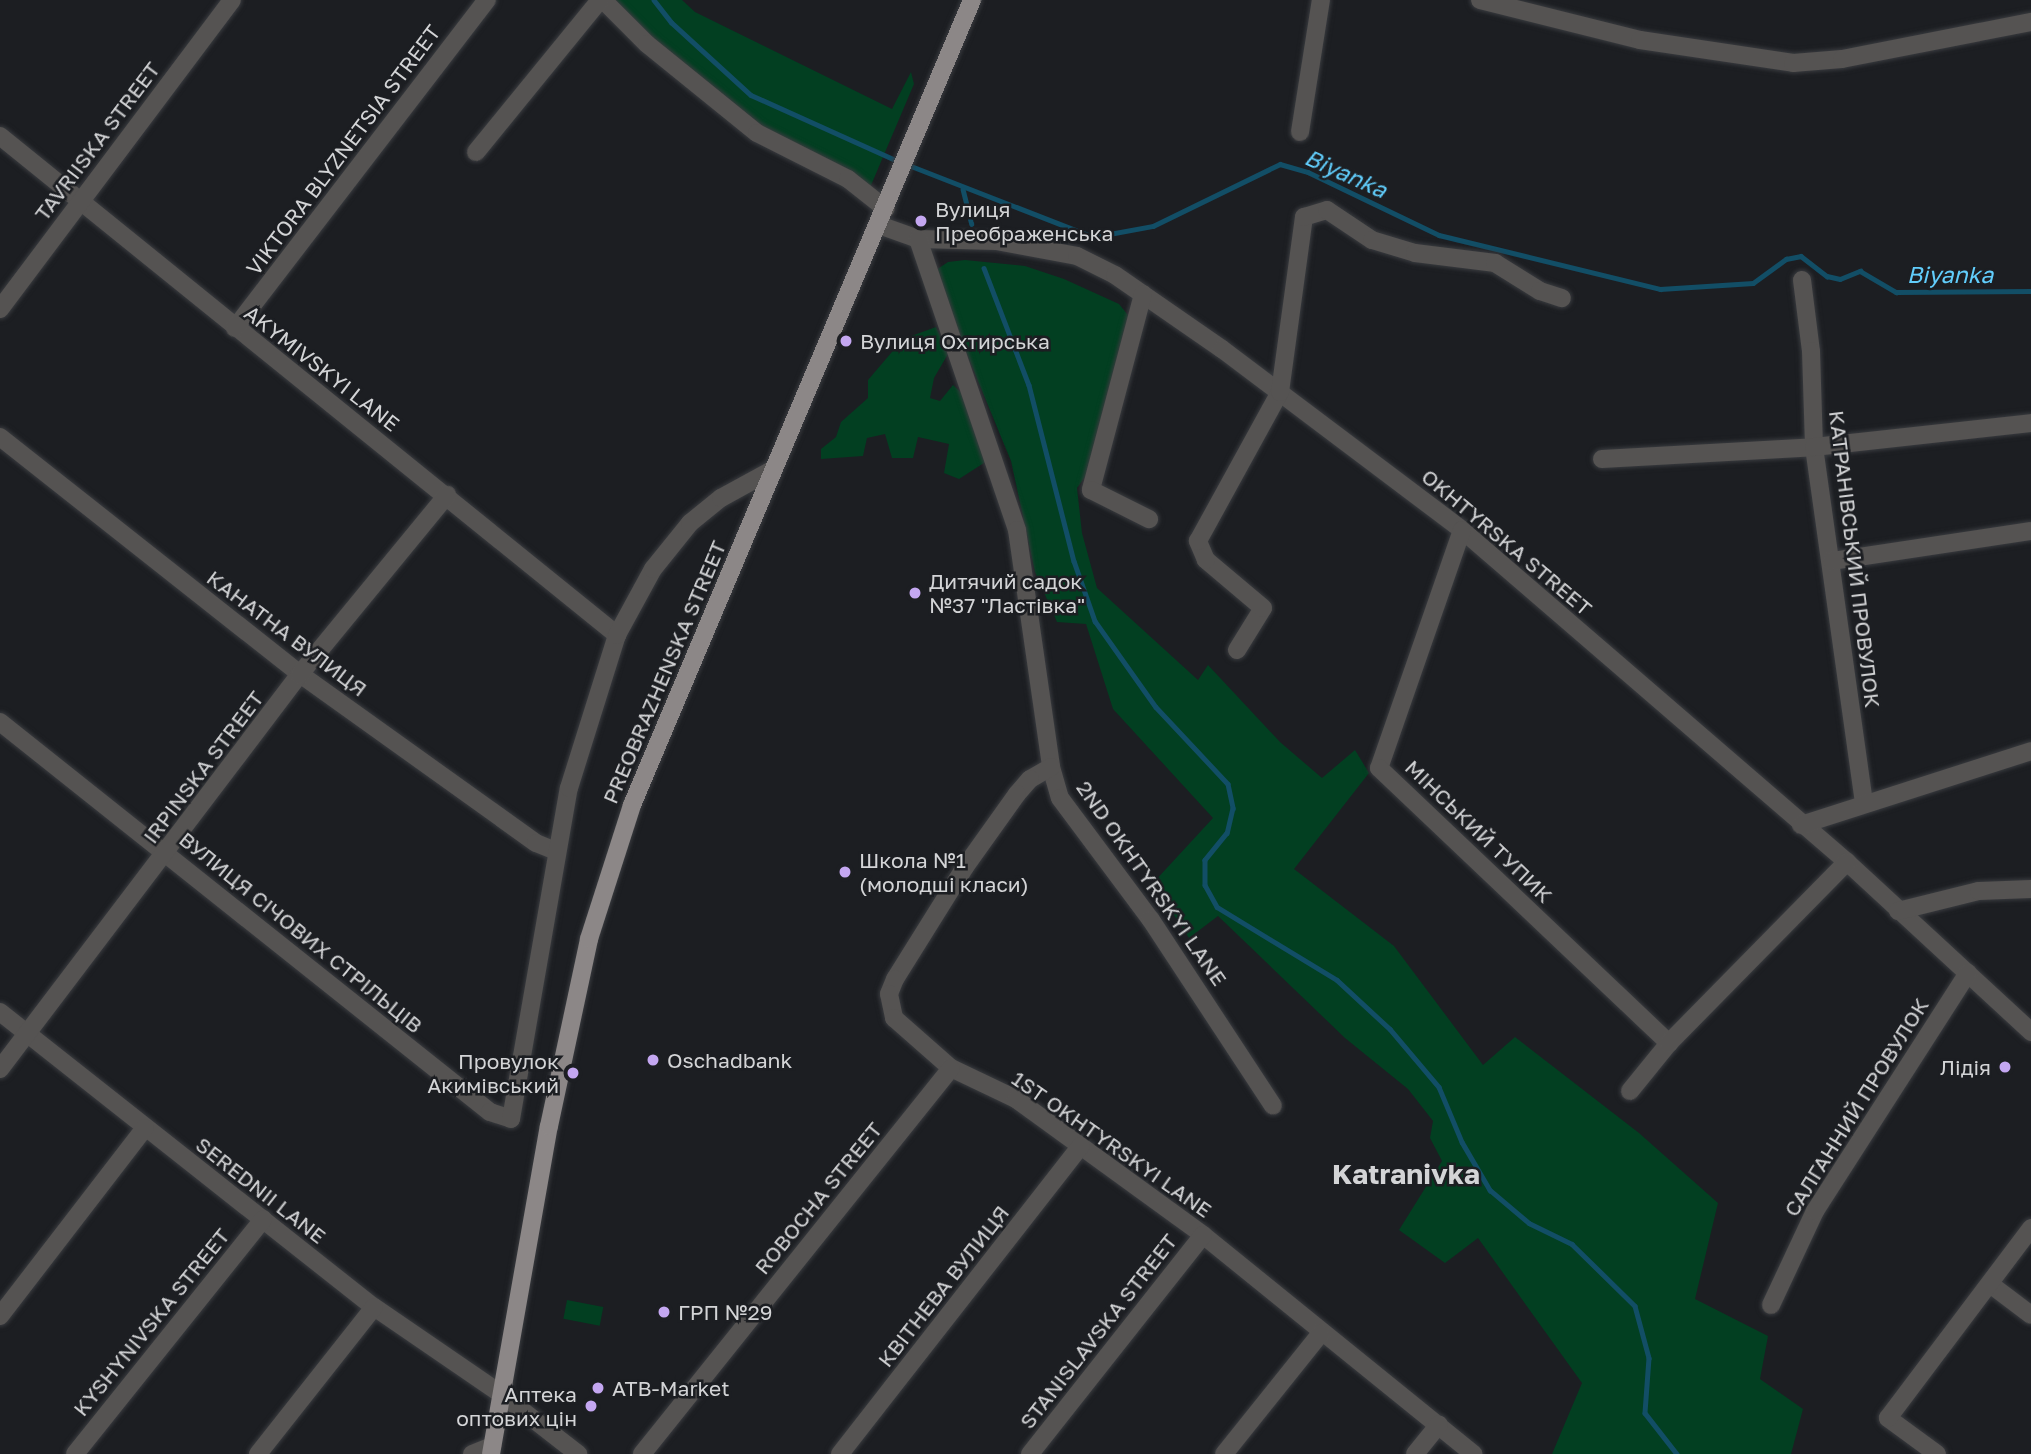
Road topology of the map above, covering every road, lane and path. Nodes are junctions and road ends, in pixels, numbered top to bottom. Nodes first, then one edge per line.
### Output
1 (232, 0) edge
2 (487, 0) edge
3 (602, 0) edge
4 (972, 0) edge
5 (1321, 0) edge
6 (1479, 0) edge
7 (1525, 5) edge
8 (2031, 22) edge
9 (1300, 132) dead end
10 (0, 136) edge
11 (476, 152) dead end
12 (79, 202) junction
13 (882, 217) junction
14 (918, 239) junction
15 (1802, 280) dead end
16 (1143, 294) junction
17 (1562, 298) dead end
18 (0, 309) edge
19 (235, 328) junction
20 (1280, 392) junction
21 (2031, 423) edge
22 (0, 437) edge
23 (1814, 447) junction
24 (1602, 459) dead end
25 (774, 469) junction
26 (447, 495) junction
27 (1149, 519) dead end
28 (1462, 530) junction
29 (2031, 531) edge
30 (1832, 561) junction
31 (617, 635) junction
32 (1237, 650) dead end
33 (300, 674) junction
34 (0, 722) edge
35 (2031, 751) edge
36 (1051, 767) junction
37 (1864, 802) junction
38 (1801, 825) junction
39 (556, 851) junction
40 (167, 854) junction
41 (1847, 862) junction
42 (2031, 889) edge
43 (1898, 911) junction
44 (1968, 973) junction
45 (0, 1012) edge
46 (2031, 1032) edge
47 (28, 1033) junction
48 (1669, 1043) junction
49 (951, 1068) junction
50 (0, 1069) edge
51 (1630, 1091) dead end
52 (1273, 1106) dead end
53 (145, 1128) junction
54 (1081, 1146) junction
55 (262, 1219) junction
56 (2031, 1228) edge
57 (1203, 1236) junction
58 (1990, 1284) junction
59 (1771, 1305) dead end
60 (374, 1307) junction
61 (2031, 1315) edge
62 (0, 1316) edge
63 (1320, 1334) junction
64 (501, 1394) junction
65 (1439, 1424) junction
66 (491, 1450) edge
67 (75, 1454) edge
68 (257, 1454) edge
69 (472, 1454) edge
70 (578, 1454) edge
71 (642, 1454) edge
72 (840, 1454) edge
73 (1030, 1454) edge
74 (1224, 1454) edge
75 (1415, 1454) edge
76 (1473, 1454) edge
77 (1937, 1454) edge

1 - 12 street, TAVRIISKA STREET
2 - 19 street, VIKTORA BLYZNETSIA STREET
3 - 11 street
3 - 13 street, OKHTYRSKA STREET
4 - 13 main road, PREOBRAZHENSKA STREET
5 - 9 street
6 - 7 street
7 - 8 street
10 - 12 street, AKYMIVSKYI LANE
12 - 18 street, TAVRIISKA STREET
12 - 19 street, AKYMIVSKYI LANE
13 - 14 street, OKHTYRSKA STREET
13 - 25 main road, PREOBRAZHENSKA STREET
14 - 16 street, OKHTYRSKA STREET
14 - 36 street, 2ND OKHTYRSKYI LANE
15 - 23 street, КАТРАНІВСЬКИЙ ПРОВУЛОК
16 - 20 street, OKHTYRSKA STREET
16 - 27 street
17 - 20 street
19 - 26 street, AKYMIVSKYI LANE
20 - 28 street, OKHTYRSKA STREET
20 - 32 street
21 - 23 street
22 - 33 street, КАНАТНА ВУЛИЦЯ
23 - 24 street
23 - 30 street, КАТРАНІВСЬКИЙ ПРОВУЛОК
25 - 31 street
25 - 64 main road, PREOBRAZHENSKA STREET
26 - 31 street, AKYMIVSKYI LANE
26 - 33 street, IRPINSKA STREET
28 - 38 street, OKHTYRSKA STREET
28 - 48 street, МІНСЬКИЙ ТУПИК
29 - 30 street
30 - 37 street, КАТРАНІВСЬКИЙ ПРОВУЛОК
31 - 39 street
33 - 39 street, КАНАТНА ВУЛИЦЯ
33 - 40 street, IRPINSKA STREET
34 - 40 street, ВУЛИЦЯ СІЧОВИХ СТРІЛЬЦІВ
35 - 37 street
36 - 49 street, 1ST OKHTYRSKYI LANE
36 - 52 street, 2ND OKHTYRSKYI LANE
37 - 38 street
38 - 41 street, OKHTYRSKA STREET
39 - 40 street, ВУЛИЦЯ СІЧОВИХ СТРІЛЬЦІВ
40 - 47 street, IRPINSKA STREET
41 - 43 street, OKHTYRSKA STREET
41 - 48 street
42 - 43 street
43 - 44 street, OKHTYRSKA STREET
44 - 46 street, OKHTYRSKA STREET
44 - 59 street, САЛГАННИЙ ПРОВУЛОК
45 - 47 street, SEREDNII LANE
47 - 50 street, IRPINSKA STREET
47 - 53 street, SEREDNII LANE
48 - 51 street
49 - 54 street, 1ST OKHTYRSKYI LANE
49 - 71 street, ROBOCHA STREET
53 - 55 street, SEREDNII LANE
53 - 62 street
54 - 57 street, 1ST OKHTYRSKYI LANE
54 - 72 street, КВІТНЕВА ВУЛИЦЯ
55 - 60 street, SEREDNII LANE
55 - 67 street, KYSHYNIVSKA STREET
56 - 58 street
57 - 63 street, 1ST OKHTYRSKYI LANE
57 - 73 street, STANISLAVSKA STREET
58 - 61 street
58 - 77 street
60 - 64 street, SEREDNII LANE
60 - 68 street
63 - 65 street, 1ST OKHTYRSKYI LANE
63 - 74 street
64 - 66 main road, PREOBRAZHENSKA STREET
64 - 70 street, SEREDNII LANE
65 - 75 street
65 - 76 street, 1ST OKHTYRSKYI LANE
66 - 69 street

